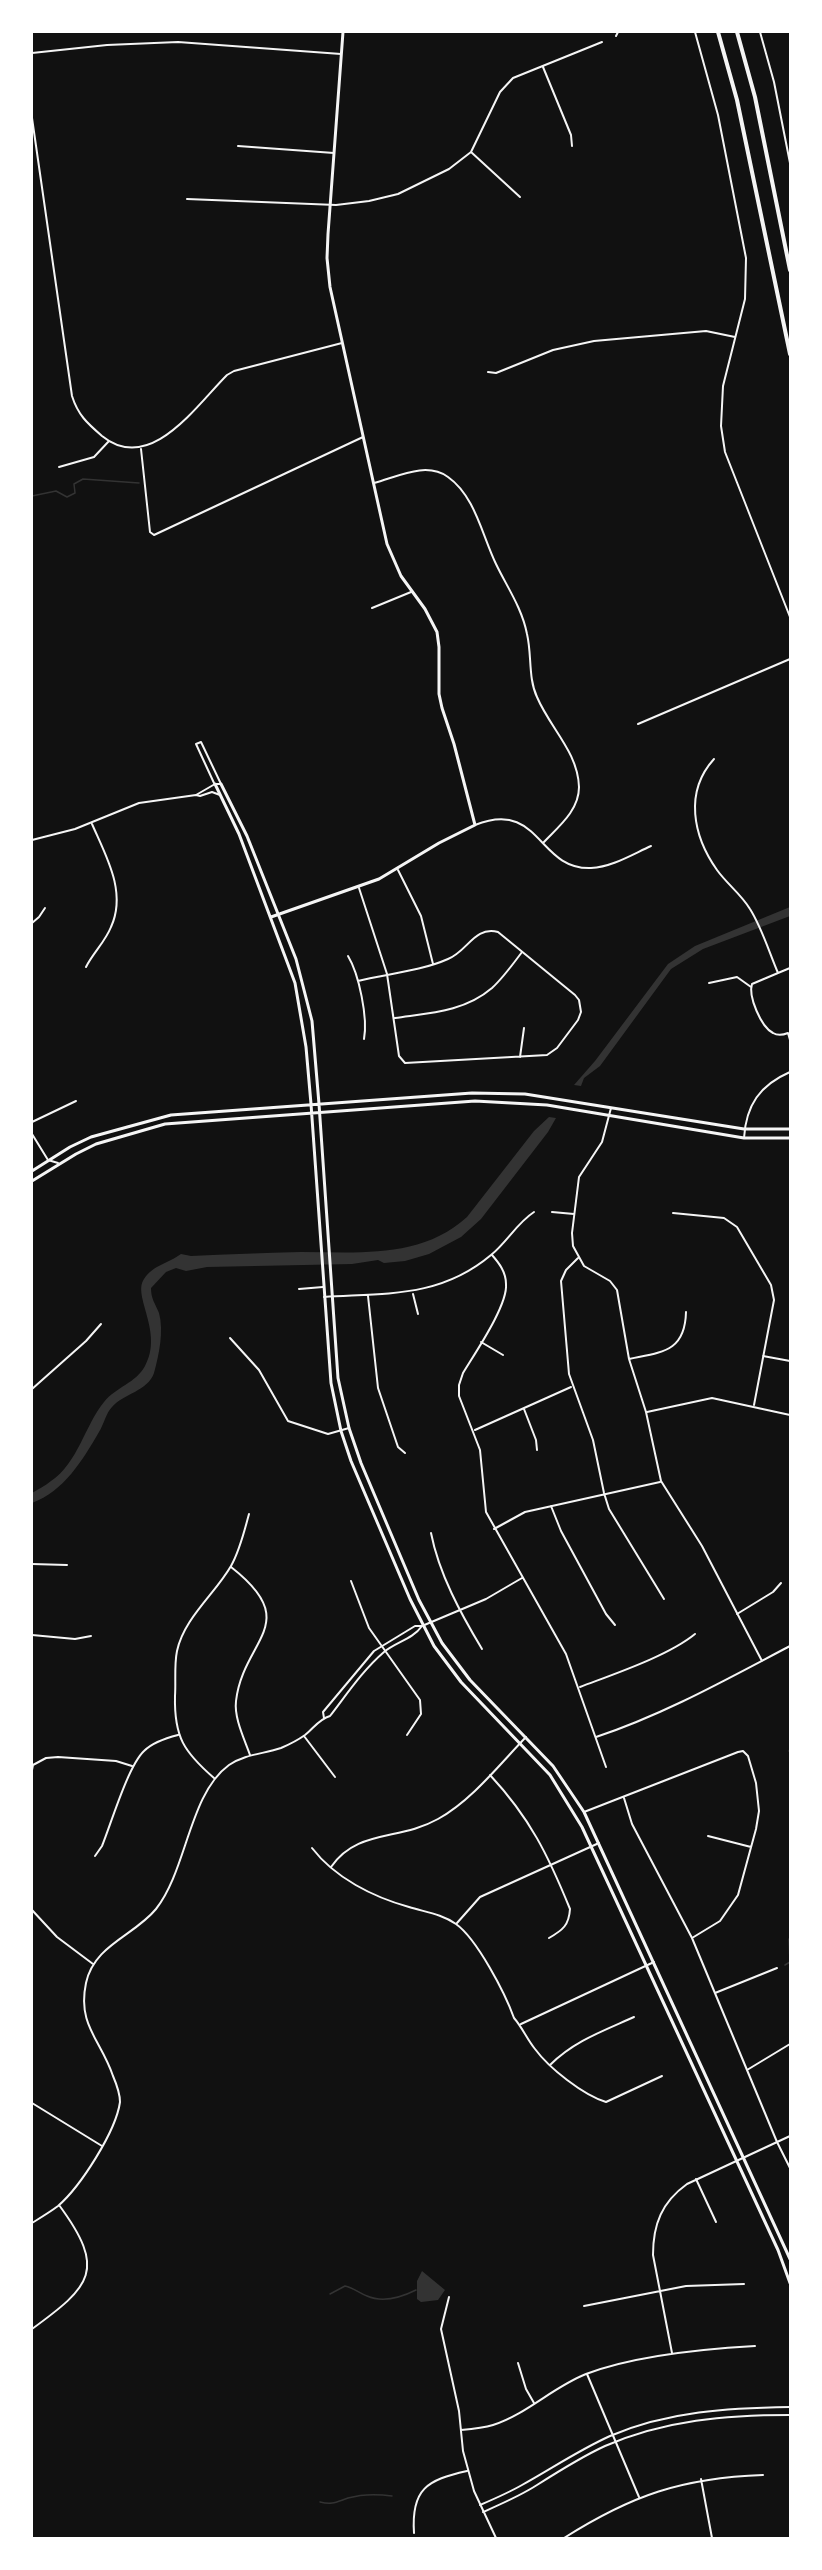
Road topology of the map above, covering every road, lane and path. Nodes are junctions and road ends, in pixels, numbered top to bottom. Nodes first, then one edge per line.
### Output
1 (343, 32) edge
2 (618, 32) edge
3 (695, 32) edge
4 (718, 32) edge
5 (738, 32) edge
6 (760, 32) edge
7 (616, 36) dead end
8 (602, 42) dead end
9 (32, 53) edge
10 (341, 54) junction
11 (543, 67) junction
12 (32, 118) edge
13 (237, 146) dead end
14 (572, 146) dead end
15 (471, 152) junction
16 (334, 153) junction
17 (790, 163) edge
18 (520, 197) dead end
19 (186, 199) dead end
20 (330, 205) junction
21 (790, 270) edge
22 (735, 337) junction
23 (342, 343) junction
24 (790, 354) edge
25 (488, 372) dead end
26 (363, 437) junction
27 (109, 441) junction
28 (141, 449) junction
29 (59, 466) dead end
30 (373, 483) junction
31 (411, 592) junction
32 (372, 608) dead end
33 (790, 617) edge
34 (790, 659) edge
35 (638, 724) dead end
36 (714, 759) dead end
37 (215, 784) junction
38 (221, 784) junction
39 (196, 795) junction
40 (220, 795) junction
41 (92, 824) junction
42 (475, 825) junction
43 (32, 840) edge
44 (543, 843) junction
45 (651, 846) dead end
46 (398, 870) junction
47 (359, 888) junction
48 (45, 908) dead end
49 (279, 915) junction
50 (271, 917) junction
51 (32, 923) edge
52 (523, 952) junction
53 (348, 956) dead end
54 (433, 964) junction
55 (86, 968) dead end
56 (790, 968) edge
57 (778, 973) junction
58 (387, 974) junction
59 (358, 981) junction
60 (710, 983) dead end
61 (751, 987) junction
62 (395, 1018) junction
63 (524, 1028) dead end
64 (789, 1033) edge
65 (364, 1039) dead end
66 (790, 1040) edge
67 (520, 1057) junction
68 (790, 1072) edge
69 (76, 1101) dead end
70 (310, 1104) junction
71 (319, 1104) junction
72 (611, 1108) junction
73 (311, 1112) junction
74 (319, 1112) junction
75 (609, 1115) junction
76 (32, 1122) edge
77 (744, 1129) junction
78 (790, 1129) edge
79 (32, 1134) edge
80 (744, 1138) junction
81 (790, 1138) edge
82 (48, 1160) junction
83 (58, 1164) junction
84 (32, 1171) edge
85 (32, 1181) edge
86 (534, 1212) dead end
87 (552, 1212) dead end
88 (673, 1213) dead end
89 (574, 1214) junction
90 (492, 1255) junction
91 (578, 1258) junction
92 (323, 1287) junction
93 (299, 1289) dead end
94 (413, 1292) junction
95 (331, 1296) junction
96 (368, 1296) junction
97 (324, 1297) junction
98 (686, 1311) dead end
99 (418, 1314) dead end
100 (101, 1324) dead end
101 (230, 1338) dead end
102 (481, 1342) junction
103 (502, 1355) dead end
104 (763, 1356) junction
105 (629, 1359) junction
106 (790, 1361) edge
107 (572, 1387) junction
108 (32, 1389) edge
109 (754, 1405) junction
110 (524, 1409) junction
111 (646, 1412) junction
112 (790, 1415) edge
113 (349, 1428) junction
114 (475, 1430) junction
115 (341, 1431) junction
116 (537, 1450) dead end
117 (405, 1454) dead end
118 (661, 1481) junction
119 (604, 1493) junction
120 (551, 1505) junction
121 (249, 1514) dead end
122 (494, 1529) junction
123 (431, 1533) dead end
124 (32, 1564) edge
125 (67, 1565) dead end
126 (230, 1567) junction
127 (522, 1578) junction
128 (351, 1581) dead end
129 (782, 1583) dead end
130 (664, 1599) dead end
131 (460, 1609) junction
132 (738, 1614) junction
133 (430, 1622) junction
134 (615, 1625) dead end
135 (422, 1626) junction
136 (695, 1634) dead end
137 (32, 1635) edge
138 (91, 1636) dead end
139 (380, 1646) junction
140 (790, 1646) edge
141 (482, 1649) dead end
142 (385, 1652) junction
143 (762, 1661) junction
144 (580, 1687) junction
145 (324, 1718) junction
146 (178, 1735) junction
147 (407, 1735) dead end
148 (304, 1736) junction
149 (526, 1737) junction
150 (596, 1737) junction
151 (521, 1743) junction
152 (250, 1755) junction
153 (132, 1766) junction
154 (606, 1767) dead end
155 (32, 1770) edge
156 (490, 1775) junction
157 (335, 1777) dead end
158 (215, 1779) junction
159 (624, 1798) junction
160 (584, 1812) junction
161 (708, 1836) dead end
162 (599, 1843) junction
163 (591, 1846) junction
164 (751, 1847) junction
165 (312, 1848) dead end
166 (95, 1856) dead end
167 (550, 1864) junction
168 (331, 1867) junction
169 (32, 1910) edge
170 (457, 1924) junction
171 (549, 1938) dead end
172 (692, 1938) junction
173 (654, 1962) junction
174 (93, 1964) junction
175 (647, 1966) junction
176 (777, 1968) dead end
177 (715, 1993) junction
178 (634, 2017) dead end
179 (521, 2024) junction
180 (790, 2044) edge
181 (550, 2065) junction
182 (747, 2070) junction
183 (662, 2076) dead end
184 (32, 2103) edge
185 (790, 2136) edge
186 (777, 2142) junction
187 (102, 2146) junction
188 (744, 2157) junction
189 (737, 2161) junction
190 (790, 2168) edge
191 (696, 2179) junction
192 (59, 2205) junction
193 (716, 2222) dead end
194 (32, 2223) edge
195 (790, 2259) edge
196 (790, 2283) edge
197 (744, 2284) dead end
198 (660, 2291) junction
199 (449, 2297) dead end
200 (584, 2306) dead end
201 (32, 2329) edge
202 (755, 2346) dead end
203 (673, 2354) junction
204 (518, 2363) dead end
205 (587, 2374) junction
206 (534, 2403) junction
207 (790, 2407) edge
208 (698, 2412) junction
209 (790, 2415) edge
210 (699, 2419) junction
211 (461, 2430) junction
212 (612, 2435) junction
213 (615, 2442) junction
214 (467, 2471) junction
215 (544, 2472) junction
216 (764, 2475) dead end
217 (548, 2478) junction
218 (701, 2479) junction
219 (639, 2497) junction
220 (480, 2505) junction
221 (483, 2512) junction
222 (414, 2533) dead end
223 (496, 2538) edge
224 (564, 2538) edge
225 (712, 2538) edge
226 (765, 2538) edge
227 (772, 2538) edge

1 - 10 main road
2 - 7 street
3 - 22 street
4 - 24 highway
5 - 21 highway
6 - 17 street
8 - 11 street
9 - 10 street
10 - 16 main road
11 - 14 street
11 - 15 street
12 - 27 street
13 - 16 street
15 - 18 street
15 - 20 street
16 - 20 main road
19 - 20 street
20 - 23 main road
22 - 25 street
22 - 33 street
23 - 26 main road
23 - 28 street
26 - 28 street
26 - 30 main road
27 - 28 street
27 - 29 street
30 - 31 main road
30 - 44 street
31 - 32 street
31 - 42 main road
34 - 35 street
36 - 57 street
37 - 38 street
37 - 38 street
37 - 39 street
37 - 40 main road
38 - 49 main road
39 - 40 street
39 - 41 street
40 - 50 main road
41 - 43 street
41 - 55 street
42 - 44 street
42 - 46 main road
44 - 45 street
46 - 47 main road
46 - 54 street
47 - 49 main road
47 - 58 street
48 - 51 street
49 - 50 main road
49 - 71 main road
50 - 70 main road
52 - 54 street
52 - 62 street
52 - 67 street
53 - 59 street
54 - 58 street
56 - 57 street
57 - 61 street
58 - 59 street
58 - 62 street
59 - 65 street
60 - 61 street
61 - 64 street
62 - 67 street
63 - 67 street
64 - 66 street
68 - 77 street
69 - 76 street
70 - 71 main road
70 - 73 main road
70 - 82 main road
71 - 72 main road
71 - 74 main road
72 - 75 street
72 - 77 main road
73 - 74 main road
73 - 83 main road
73 - 92 main road
74 - 75 main road
74 - 95 main road
75 - 80 main road
75 - 89 street
77 - 78 main road
77 - 80 street
79 - 82 street
80 - 81 main road
82 - 83 street
82 - 84 main road
83 - 85 main road
86 - 90 street
87 - 89 street
88 - 104 street
89 - 91 street
90 - 94 street
90 - 102 street
91 - 105 street
91 - 107 street
92 - 93 street
92 - 97 main road
94 - 96 street
94 - 99 street
95 - 96 street
95 - 97 street
95 - 113 main road
96 - 117 street
97 - 115 main road
98 - 105 street
100 - 108 street
101 - 115 street
102 - 103 street
102 - 114 street
104 - 106 street
104 - 109 street
105 - 111 street
107 - 110 street
107 - 119 street
109 - 111 street
109 - 112 street
110 - 114 street
110 - 116 street
111 - 118 street
113 - 115 street
113 - 133 main road
114 - 122 street
115 - 135 main road
118 - 119 street
118 - 132 street
119 - 120 street
119 - 130 street
120 - 122 street
120 - 134 street
121 - 126 street
122 - 127 street
123 - 131 street
124 - 125 street
126 - 146 street
126 - 152 street
127 - 131 street
127 - 144 street
128 - 139 street
129 - 132 street
131 - 133 street
131 - 141 street
132 - 143 street
133 - 135 street
133 - 149 main road
135 - 139 street
135 - 142 street
135 - 151 main road
136 - 144 street
137 - 138 street
139 - 142 street
139 - 145 street
140 - 143 street
142 - 145 street
142 - 147 street
143 - 150 street
144 - 150 street
145 - 148 street
146 - 153 street
146 - 158 street
148 - 152 street
148 - 157 street
149 - 151 street
149 - 160 main road
150 - 154 street
151 - 156 street
151 - 163 main road
152 - 158 street
153 - 155 street
153 - 166 street
156 - 167 street
156 - 168 street
158 - 174 street
159 - 160 street
159 - 164 street
159 - 172 street
160 - 162 main road
161 - 164 street
162 - 163 street
162 - 173 main road
163 - 167 street
163 - 175 main road
164 - 172 street
165 - 168 street
167 - 170 street
167 - 171 street
168 - 170 street
169 - 174 street
170 - 179 street
172 - 177 street
173 - 175 street
173 - 188 main road
174 - 187 street
175 - 179 street
175 - 189 main road
176 - 177 street
177 - 182 street
178 - 181 street
179 - 181 street
180 - 182 street
181 - 183 street
182 - 186 street
184 - 187 street
185 - 186 street
186 - 188 street
186 - 190 street
187 - 192 street
188 - 189 street
188 - 195 main road
189 - 191 street
189 - 196 main road
191 - 193 street
191 - 198 street
192 - 194 street
192 - 201 street
197 - 198 street
198 - 200 street
198 - 203 street
199 - 211 street
202 - 203 street
203 - 205 street
204 - 206 street
205 - 206 street
205 - 212 street
206 - 211 street
207 - 208 street
208 - 210 street
208 - 212 street
209 - 210 street
210 - 213 street
211 - 214 street
212 - 213 street
212 - 215 street
213 - 217 street
213 - 219 street
214 - 220 street
214 - 222 street
215 - 217 street
215 - 220 street
216 - 218 street
217 - 221 street
218 - 219 street
218 - 225 street
219 - 224 street
220 - 221 street
221 - 223 street
226 - 227 street

